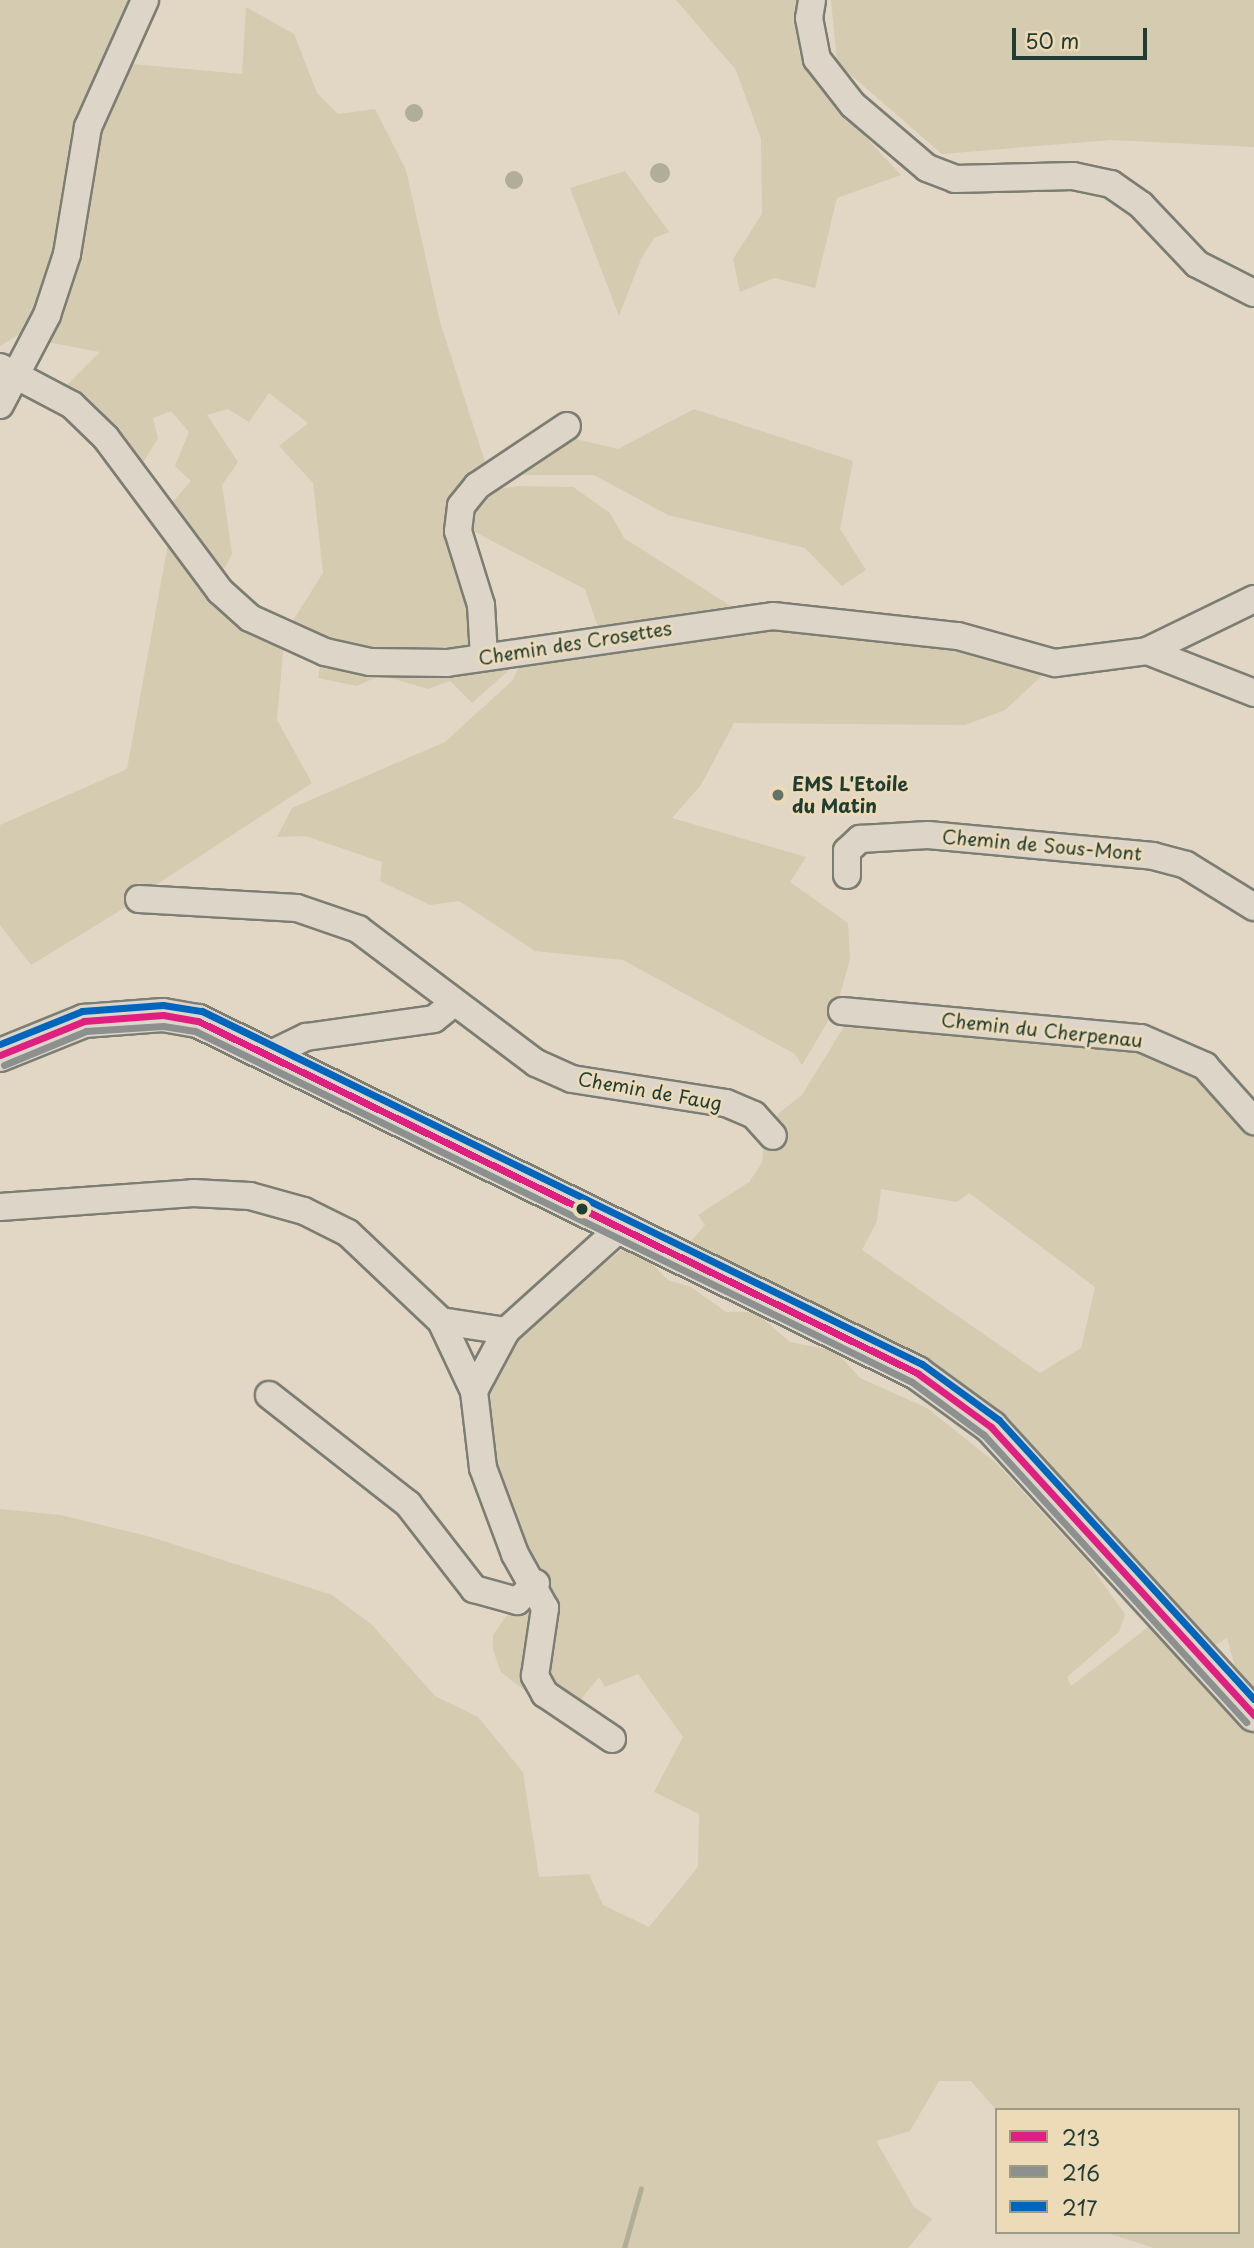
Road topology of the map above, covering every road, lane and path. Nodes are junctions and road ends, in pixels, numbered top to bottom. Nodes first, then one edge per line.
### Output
1 (145, 0) edge
2 (812, 0) edge
3 (1254, 293) edge
4 (10, 370) edge
5 (0, 405) edge
6 (567, 426) dead end
7 (1254, 599) edge
8 (1147, 651) junction
9 (484, 657) junction
10 (1254, 693) edge
11 (847, 875) dead end
12 (139, 900) dead end
13 (1254, 907) edge
14 (454, 1003) junction
15 (842, 1011) dead end
16 (271, 1054) junction
17 (0, 1055) edge
18 (1254, 1121) edge
19 (774, 1136) dead end
20 (0, 1207) edge
21 (621, 1228) junction
22 (440, 1321) junction
23 (506, 1331) junction
24 (474, 1391) junction
25 (270, 1395) dead end
26 (536, 1583) junction
27 (1254, 1715) edge
28 (612, 1739) dead end

1 - 4 street
2 - 3 street
4 - 5 street
4 - 9 street, Chemin des Crosettes
6 - 9 street
7 - 8 street
8 - 9 street, Chemin des Crosettes
8 - 10 street, Chemin des Crosettes
11 - 13 street, Chemin de Sous-Mont
12 - 14 street, Chemin de Faug
14 - 16 street
14 - 19 street, Chemin de Faug
15 - 18 street, Chemin du Cherpenau
16 - 17 main road
16 - 21 main road
20 - 22 street
21 - 23 street
21 - 27 main road
22 - 23 street
22 - 24 street
23 - 24 street
24 - 26 street
25 - 26 street
26 - 28 street

